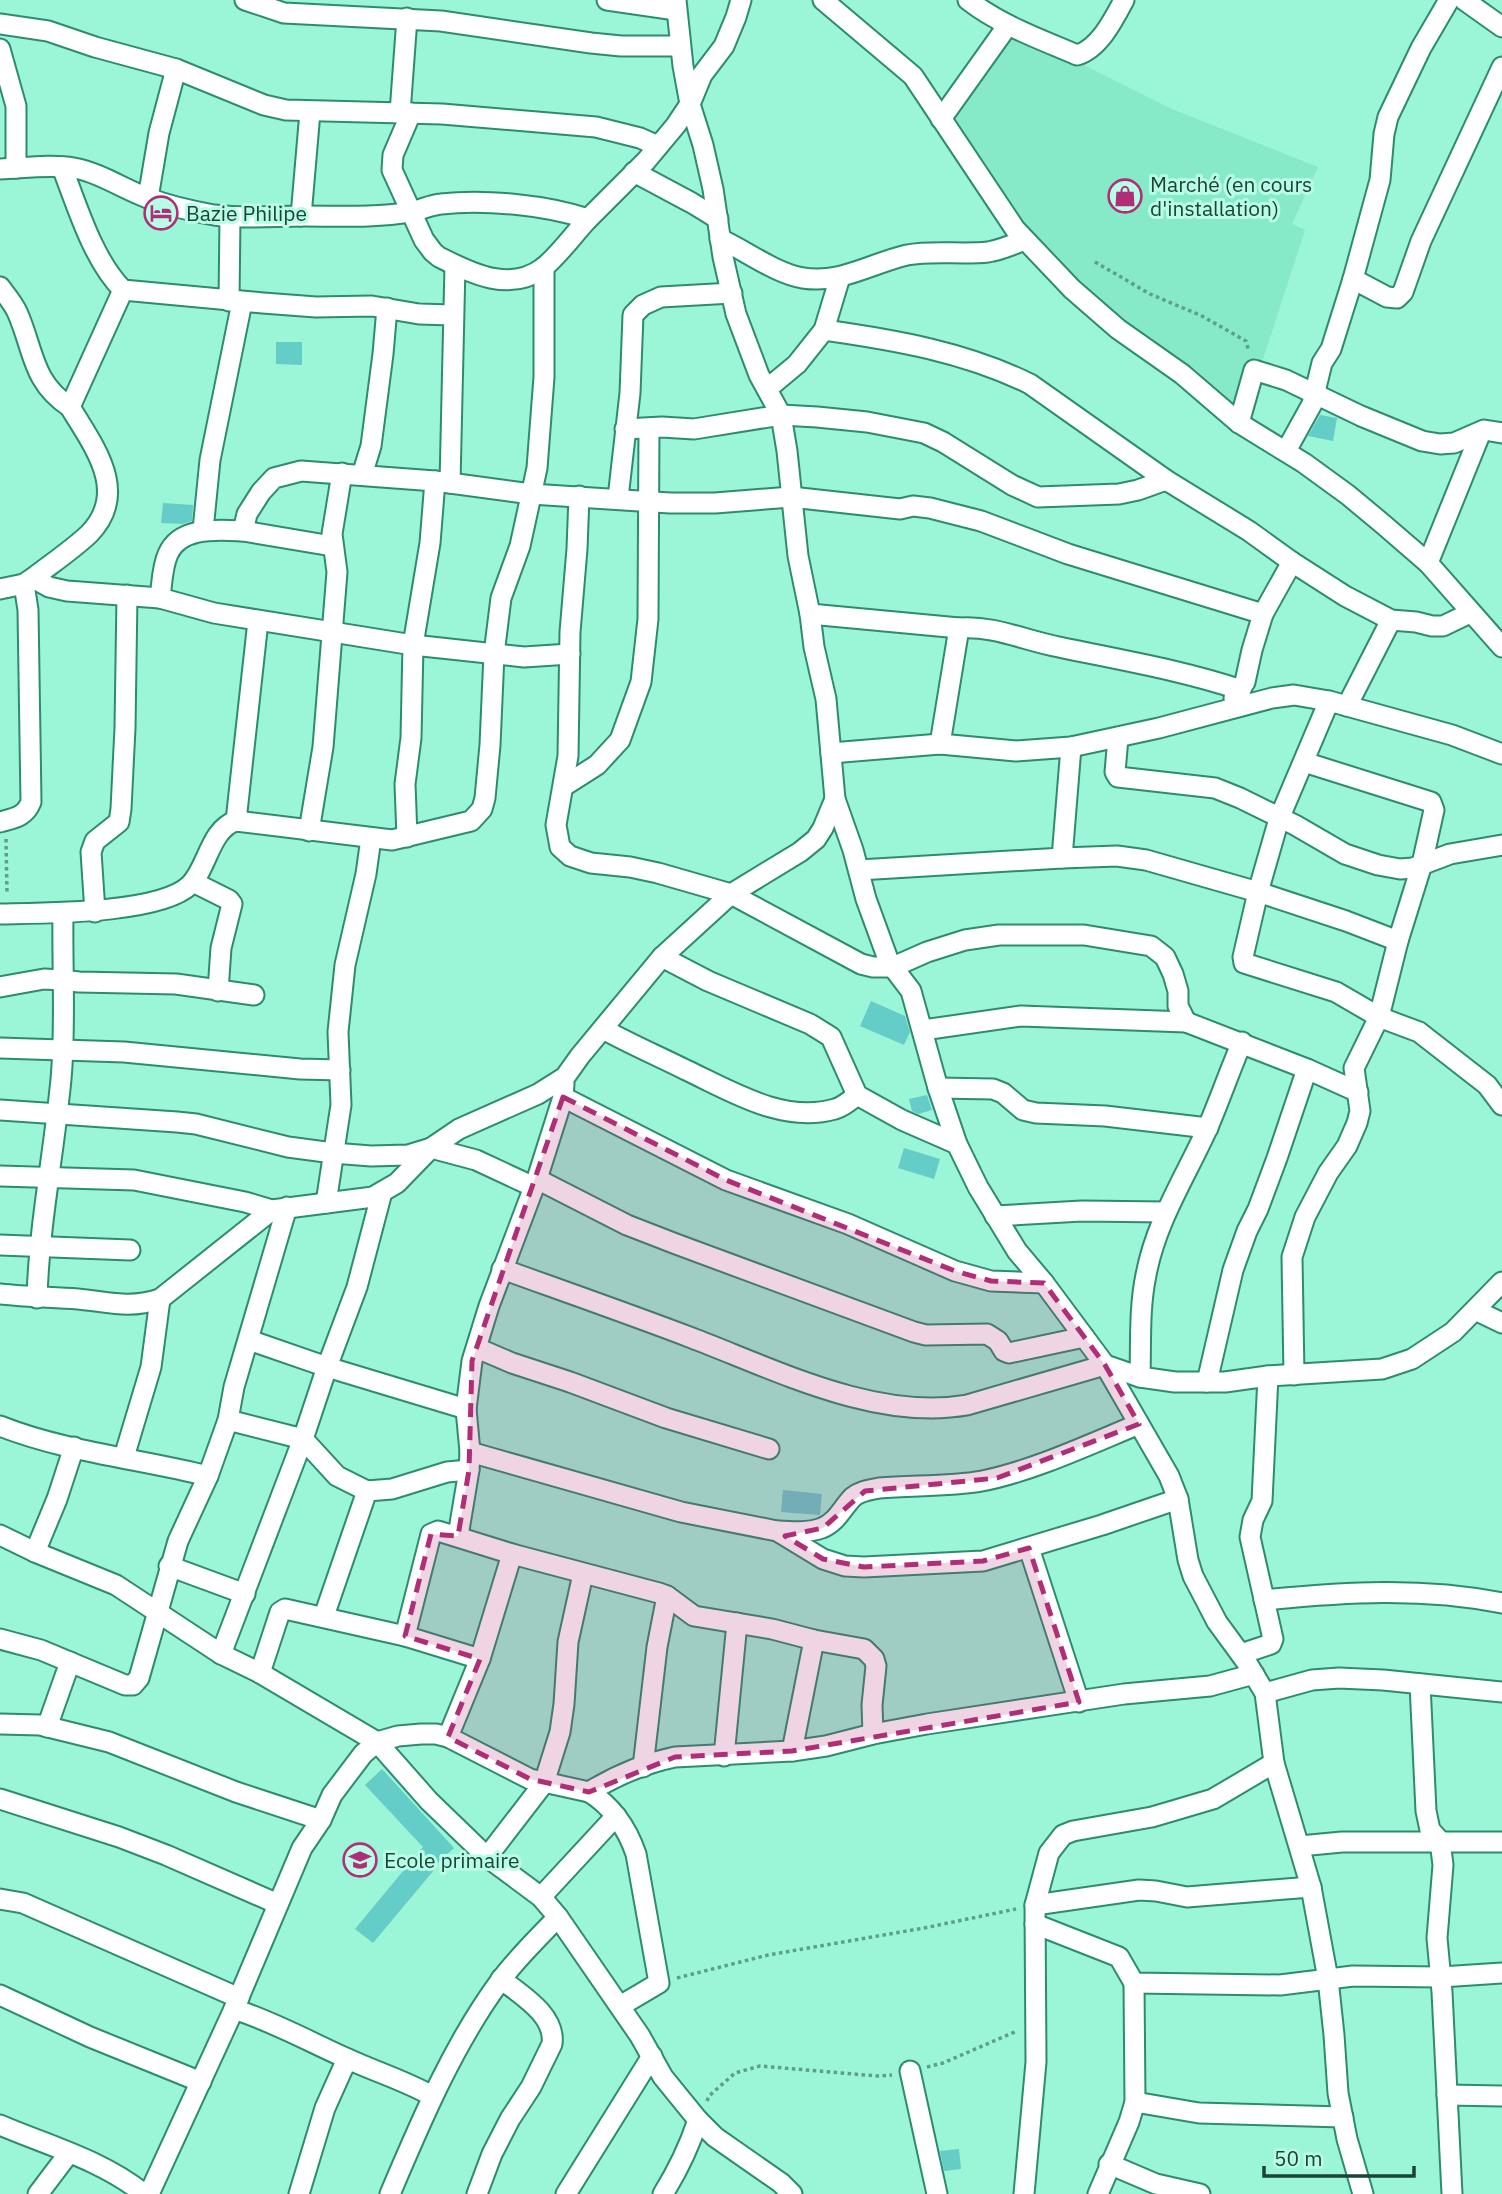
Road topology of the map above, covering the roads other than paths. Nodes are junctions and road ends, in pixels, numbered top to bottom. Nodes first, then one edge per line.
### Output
1 (245, 0) edge
2 (607, 0) edge
3 (741, 0) edge
4 (823, 0) edge
5 (968, 0) edge
6 (1124, 0) edge
7 (1449, 0) edge
8 (1464, 0) edge
9 (676, 5) edge
10 (407, 18) junction
11 (0, 24) edge
12 (1008, 25) junction
13 (1502, 27) edge
14 (680, 46) junction
15 (0, 49) edge
16 (1502, 67) edge
17 (176, 69) junction
18 (690, 104) junction
19 (310, 112) junction
20 (405, 113) junction
21 (941, 119) junction
22 (658, 146) junction
23 (62, 167) junction
24 (8, 169) edge
25 (635, 172) junction
26 (148, 198) junction
27 (412, 212) junction
28 (301, 216) junction
29 (230, 217) junction
30 (588, 219) junction
31 (719, 229) junction
32 (1024, 240) junction
33 (455, 265) junction
34 (544, 267) junction
35 (840, 277) junction
36 (1353, 279) junction
37 (0, 286) edge
38 (123, 290) junction
39 (732, 293) junction
40 (235, 301) junction
41 (387, 308) junction
42 (452, 315) junction
43 (824, 330) junction
44 (767, 389) junction
45 (1316, 394) junction
46 (70, 407) junction
47 (781, 415) junction
48 (1239, 423) junction
49 (649, 428) junction
50 (625, 429) junction
51 (1481, 432) junction
52 (1502, 433) edge
53 (1286, 451) junction
54 (342, 473) junction
55 (362, 475) junction
56 (1166, 480) junction
57 (443, 482) junction
58 (531, 494) junction
59 (579, 496) junction
60 (791, 497) junction
61 (618, 498) junction
62 (649, 501) junction
63 (203, 530) junction
64 (243, 531) junction
65 (332, 545) junction
66 (1292, 562) junction
67 (1427, 563) junction
68 (29, 581) junction
69 (0, 589) edge
70 (127, 595) junction
71 (160, 598) junction
72 (1470, 613) junction
73 (810, 614) junction
74 (1263, 614) junction
75 (1391, 620) junction
76 (258, 621) junction
77 (959, 628) junction
78 (333, 633) junction
79 (1499, 636) edge
80 (413, 645) junction
81 (494, 654) junction
82 (570, 654) junction
83 (1241, 690) junction
84 (1338, 704) junction
85 (1222, 710) junction
86 (1118, 738) junction
87 (940, 744) junction
88 (1071, 747) junction
89 (831, 753) junction
90 (1502, 754) edge
91 (1304, 762) junction
92 (564, 786) junction
93 (835, 799) junction
94 (1279, 818) junction
95 (236, 821) junction
96 (0, 822) edge
97 (309, 831) junction
98 (407, 837) junction
99 (371, 838) junction
100 (1502, 845) edge
101 (1062, 858) junction
102 (1422, 864) junction
103 (859, 870) junction
104 (193, 882) junction
105 (1258, 892) junction
106 (731, 894) junction
107 (95, 912) junction
108 (63, 913) junction
109 (4, 914) edge
110 (1398, 941) junction
111 (662, 957) junction
112 (893, 967) junction
113 (61, 980) junction
114 (0, 987) edge
115 (218, 991) junction
116 (254, 995) dead end
117 (1378, 1017) junction
118 (1186, 1022) junction
119 (603, 1029) junction
120 (923, 1030) junction
121 (1242, 1042) junction
122 (0, 1048) edge
123 (63, 1049) junction
124 (1307, 1069) junction
125 (340, 1070) junction
126 (565, 1077) junction
127 (938, 1088) junction
128 (1358, 1091) junction
129 (858, 1095) junction
130 (563, 1097) junction
131 (1502, 1105) edge
132 (0, 1110) edge
133 (57, 1115) junction
134 (1208, 1128) junction
135 (957, 1144) junction
136 (432, 1148) junction
137 (333, 1153) junction
138 (0, 1176) edge
139 (49, 1178) junction
140 (536, 1183) junction
141 (382, 1192) junction
142 (326, 1203) junction
143 (280, 1208) junction
144 (1166, 1212) junction
145 (995, 1216) junction
146 (0, 1245) edge
147 (38, 1247) junction
148 (130, 1250) dead end
149 (502, 1269) junction
150 (1502, 1282) edge
151 (1044, 1283) junction
152 (0, 1294) edge
153 (37, 1298) junction
154 (160, 1299) junction
155 (1475, 1310) junction
156 (1502, 1323) edge
157 (1084, 1337) junction
158 (249, 1340) junction
159 (477, 1348) junction
160 (1105, 1365) junction
161 (327, 1367) junction
162 (1294, 1375) junction
163 (1268, 1376) junction
164 (1140, 1377) junction
165 (1207, 1382) junction
166 (466, 1409) junction
167 (228, 1420) junction
168 (1139, 1424) junction
169 (0, 1426) edge
170 (303, 1439) junction
171 (74, 1447) junction
172 (769, 1449) dead end
173 (124, 1457) junction
174 (470, 1461) junction
175 (208, 1476) junction
176 (367, 1491) junction
177 (1178, 1499) junction
178 (777, 1531) junction
179 (0, 1535) edge
180 (458, 1536) junction
181 (1029, 1548) junction
182 (35, 1552) junction
183 (512, 1554) junction
184 (169, 1566) junction
185 (583, 1574) junction
186 (245, 1594) junction
187 (667, 1596) junction
188 (1264, 1600) junction
189 (1502, 1603) edge
190 (156, 1612) junction
191 (324, 1616) junction
192 (737, 1622) junction
193 (405, 1636) junction
194 (0, 1639) edge
195 (814, 1640) junction
196 (221, 1654) junction
197 (1241, 1654) junction
198 (480, 1659) junction
199 (70, 1662) junction
200 (260, 1673) junction
201 (1254, 1674) junction
202 (1420, 1684) junction
203 (1502, 1692) edge
204 (1265, 1693) junction
205 (1079, 1702) junction
206 (0, 1724) edge
207 (47, 1727) junction
208 (873, 1734) junction
209 (448, 1737) junction
210 (377, 1742) junction
211 (792, 1751) junction
212 (724, 1755) junction
213 (1274, 1763) junction
214 (643, 1767) junction
215 (544, 1783) junction
216 (589, 1792) junction
217 (0, 1799) edge
218 (617, 1816) junction
219 (321, 1820) junction
220 (1440, 1841) junction
221 (1502, 1842) edge
222 (1300, 1846) junction
223 (487, 1857) junction
224 (1311, 1887) junction
225 (541, 1897) junction
226 (0, 1899) edge
227 (278, 1904) junction
228 (1035, 1915) junction
229 (558, 1917) junction
230 (1502, 1973) edge
231 (1441, 1977) junction
232 (501, 1979) junction
233 (1328, 1979) junction
234 (1134, 1983) junction
235 (0, 1994) edge
236 (237, 2003) junction
237 (620, 2006) junction
238 (652, 2056) junction
239 (347, 2059) junction
240 (910, 2071) road end
241 (201, 2082) junction
242 (1447, 2095) junction
243 (432, 2096) junction
244 (1502, 2096) edge
245 (1135, 2102) junction
246 (1343, 2117) junction
247 (698, 2120) junction
248 (0, 2125) edge
249 (69, 2153) junction
250 (1110, 2164) junction
251 (38, 2194) edge
252 (146, 2194) edge
253 (299, 2194) edge
254 (390, 2194) edge
255 (477, 2194) edge
256 (566, 2194) edge
257 (663, 2194) edge
258 (792, 2194) edge
259 (937, 2194) edge
260 (1024, 2194) edge
261 (1098, 2194) edge
262 (1200, 2194) edge
263 (1363, 2194) edge
264 (1452, 2194) edge

1 - 10 street
2 - 9 street
3 - 18 street
4 - 21 street
5 - 12 street
6 - 12 street
7 - 36 street
8 - 13 street
9 - 14 street
10 - 14 street
10 - 20 street
11 - 17 street
12 - 21 street
14 - 18 street
15 - 24 street
16 - 36 street
17 - 19 street
17 - 26 street
18 - 22 street
18 - 31 street
19 - 20 street
19 - 28 street
20 - 22 street
20 - 27 street
21 - 32 street
22 - 25 street
23 - 24 street
23 - 26 street
23 - 38 street
25 - 30 street
25 - 31 street
26 - 29 street
27 - 28 street
27 - 30 street
27 - 33 street
28 - 29 street
29 - 40 street
30 - 34 street
31 - 35 street
31 - 39 street
32 - 35 street
32 - 48 street
33 - 34 street
33 - 42 street
34 - 58 street
35 - 43 street
36 - 45 street
37 - 46 street
38 - 40 street
38 - 46 street
39 - 44 street
39 - 50 street
40 - 41 street
40 - 63 street
41 - 42 street
41 - 55 street
42 - 57 street
43 - 44 street
43 - 56 street
44 - 47 street
45 - 48 street
45 - 51 street
45 - 53 street
46 - 68 street
47 - 49 street
47 - 56 street
47 - 60 street
48 - 53 street
49 - 50 street
49 - 62 street
50 - 61 street
51 - 52 street
51 - 67 street
53 - 67 street
54 - 55 street
54 - 64 street
54 - 65 street
55 - 57 street
56 - 66 street
57 - 58 street
57 - 80 street
58 - 59 street
58 - 81 street
59 - 61 street
59 - 82 street
60 - 62 street
60 - 73 street
60 - 74 street
61 - 62 street
62 - 92 street
63 - 64 street
63 - 71 street
64 - 65 street
65 - 78 street
66 - 74 street
66 - 75 street
67 - 72 street
68 - 69 street
68 - 70 street
68 - 96 street
70 - 71 street
70 - 107 street
71 - 76 street
72 - 75 street
72 - 79 street
73 - 77 street
73 - 89 street
74 - 83 street
75 - 84 street
76 - 78 street
76 - 95 street
77 - 83 street
77 - 87 street
78 - 80 street
78 - 97 street
80 - 81 street
80 - 98 street
81 - 82 street
81 - 98 street
82 - 92 street
83 - 85 street
84 - 85 street
84 - 90 street
84 - 91 street
85 - 86 street
86 - 88 street
86 - 94 street
87 - 88 street
87 - 89 street
88 - 101 street
89 - 93 street
91 - 94 street
91 - 102 street
92 - 106 street
93 - 103 street
93 - 106 street
94 - 102 street
94 - 105 street
95 - 97 street
95 - 104 street
97 - 99 street
98 - 99 street
99 - 125 street
100 - 102 street
101 - 103 street
101 - 105 street
102 - 110 street
103 - 112 street
104 - 107 street
104 - 115 street
105 - 110 street
105 - 117 street
106 - 111 street
106 - 112 street
107 - 108 street
108 - 109 street
108 - 113 street
110 - 117 street
111 - 119 street
111 - 129 street
112 - 118 street
112 - 120 street
113 - 114 street
113 - 115 street
113 - 123 street
115 - 116 street
117 - 128 street
117 - 131 street
118 - 120 street
118 - 121 street
119 - 126 street
119 - 129 street
120 - 127 street
121 - 124 street
121 - 134 street
122 - 123 street
123 - 125 street
123 - 133 street
124 - 128 street
124 - 165 street
125 - 137 street
126 - 130 street
126 - 136 street
127 - 134 street
127 - 135 street
128 - 162 street
129 - 135 street
130 - 140 street
130 - 151 street
132 - 133 street
133 - 137 street
133 - 139 street
134 - 144 street
135 - 145 street
136 - 137 street
136 - 140 street
136 - 141 street
137 - 142 street
138 - 139 street
139 - 143 street
139 - 147 street
140 - 149 street
140 - 157 street
141 - 142 street
141 - 161 street
142 - 143 street
143 - 154 street
143 - 158 street
144 - 145 street
144 - 164 street
145 - 151 street
146 - 147 street
147 - 148 street
147 - 153 street
149 - 159 street
149 - 160 street
150 - 155 street
151 - 157 street
152 - 153 street
153 - 154 street
154 - 173 street
155 - 156 street
155 - 162 street
157 - 160 street
158 - 161 street
158 - 167 street
159 - 166 street
159 - 172 street
160 - 164 street
160 - 168 street
161 - 166 street
161 - 170 street
162 - 163 street
163 - 165 street
163 - 188 street
164 - 165 street
166 - 174 street
167 - 170 street
167 - 175 street
168 - 177 street
168 - 178 street
169 - 171 street
170 - 176 street
170 - 186 street
171 - 173 street
171 - 182 street
173 - 175 street
174 - 176 street
174 - 178 street
174 - 180 street
175 - 184 street
176 - 191 street
177 - 181 street
177 - 197 street
178 - 181 street
179 - 182 street
180 - 183 street
180 - 193 street
181 - 205 street
182 - 190 street
183 - 185 street
183 - 198 street
184 - 186 street
184 - 190 street
185 - 187 street
185 - 215 street
186 - 196 street
187 - 192 street
187 - 214 street
188 - 189 street
188 - 197 street
190 - 196 street
190 - 199 street
191 - 193 street
191 - 200 street
192 - 195 street
192 - 212 street
193 - 198 street
194 - 199 street
195 - 208 street
195 - 211 street
196 - 200 street
197 - 201 street
198 - 209 street
199 - 207 street
200 - 210 street
201 - 204 street
201 - 205 street
202 - 203 street
202 - 204 street
202 - 220 street
204 - 213 street
205 - 208 street
206 - 207 street
207 - 219 street
208 - 211 street
209 - 210 street
209 - 215 street
210 - 219 street
210 - 223 street
211 - 212 street
212 - 214 street
213 - 222 street
213 - 228 street
214 - 216 street
215 - 216 street
215 - 223 street
216 - 218 street
217 - 227 street
218 - 225 street
218 - 237 street
219 - 227 street
220 - 221 street
220 - 222 street
220 - 231 street
222 - 224 street
223 - 225 street
224 - 228 street
224 - 233 street
225 - 229 street
226 - 236 street
227 - 236 street
228 - 234 street
228 - 260 street
229 - 232 street
229 - 237 street
230 - 231 street
231 - 233 street
231 - 242 street
232 - 243 street
232 - 255 street
233 - 234 street
233 - 246 street
234 - 245 street
235 - 241 street
236 - 239 street
236 - 241 street
237 - 238 street
238 - 247 street
238 - 256 street
239 - 243 street
239 - 253 street
240 - 259 street
241 - 252 street
242 - 244 street
242 - 264 street
243 - 254 street
245 - 246 street
245 - 250 street
246 - 263 street
247 - 257 street
247 - 258 street
248 - 249 street
249 - 251 street
249 - 252 street
250 - 261 street
250 - 262 street

